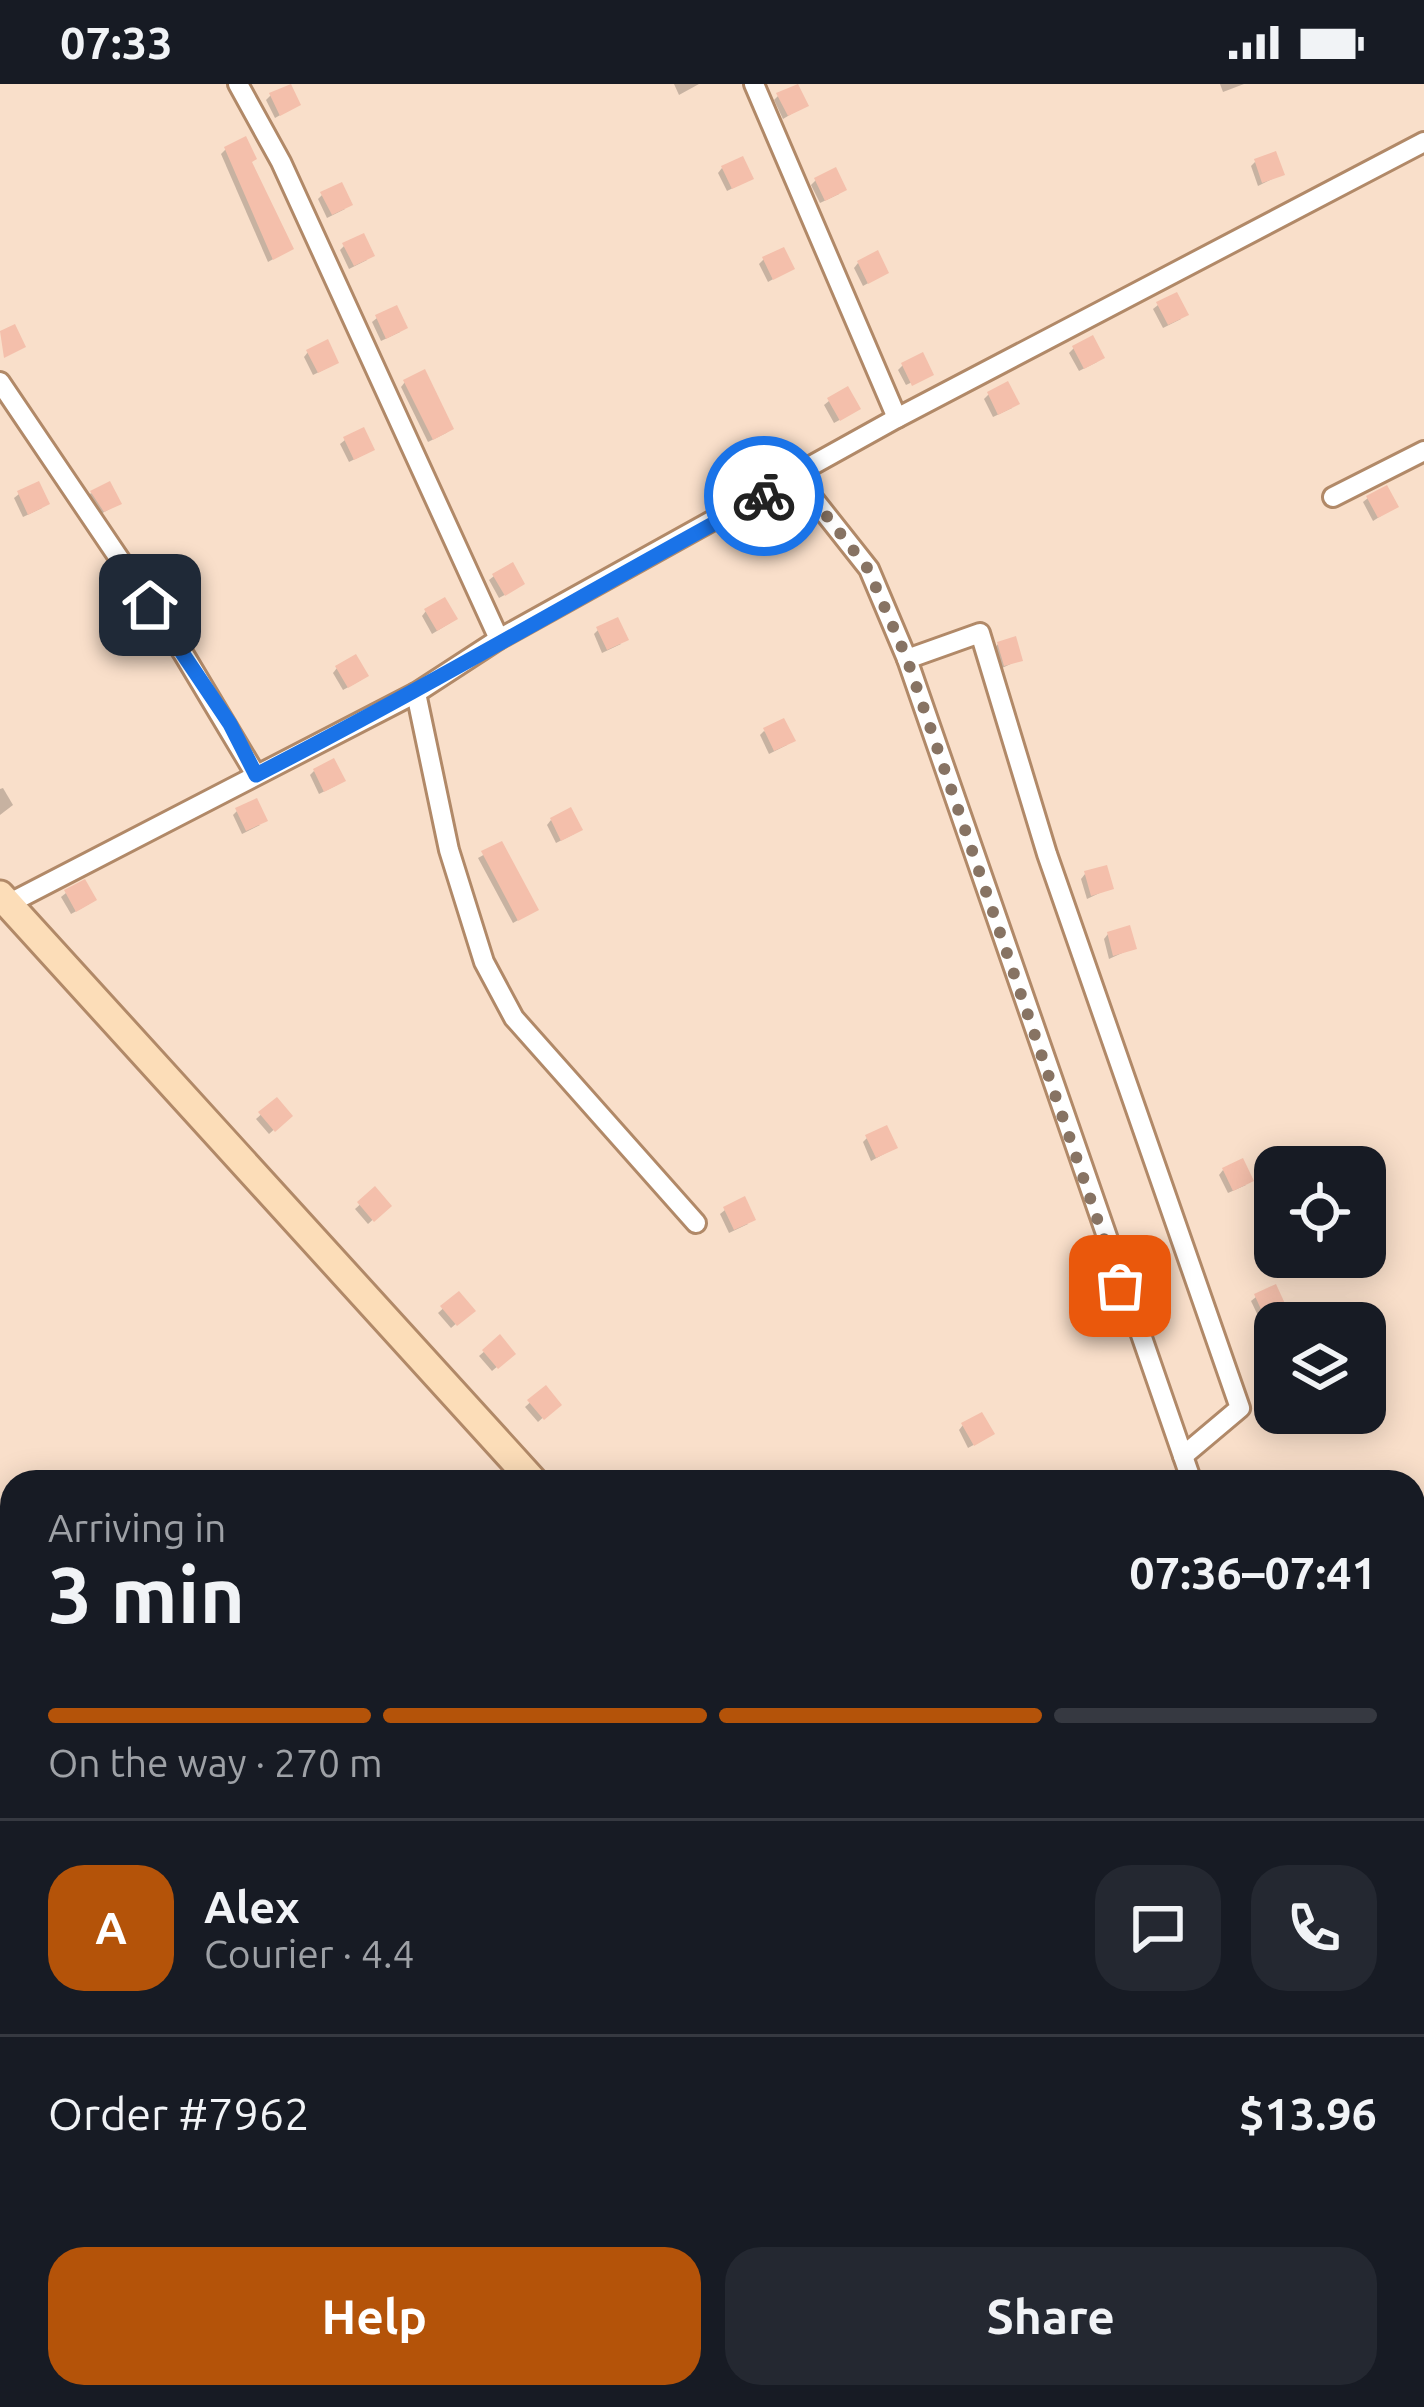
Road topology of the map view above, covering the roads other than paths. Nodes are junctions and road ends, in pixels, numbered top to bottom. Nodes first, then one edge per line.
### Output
1 (238, 84) edge
2 (754, 84) edge
3 (1424, 142) edge
4 (0, 382) edge
5 (897, 418) junction
6 (1424, 451) edge
7 (797, 478) junction
8 (1333, 497) dead end
9 (499, 639) junction
10 (907, 659) junction
11 (416, 693) junction
12 (256, 775) junction
13 (4, 899) edge
14 (696, 1223) dead end
15 (1183, 1456) junction
16 (523, 1470) edge
17 (1188, 1470) edge

1 - 9 street
2 - 5 street
3 - 5 street
4 - 12 street
5 - 7 street
6 - 8 street
7 - 9 street
7 - 10 street
9 - 11 street
10 - 15 street
10 - 15 street
11 - 12 street
11 - 14 street
12 - 13 street
13 - 16 main road
15 - 17 street

